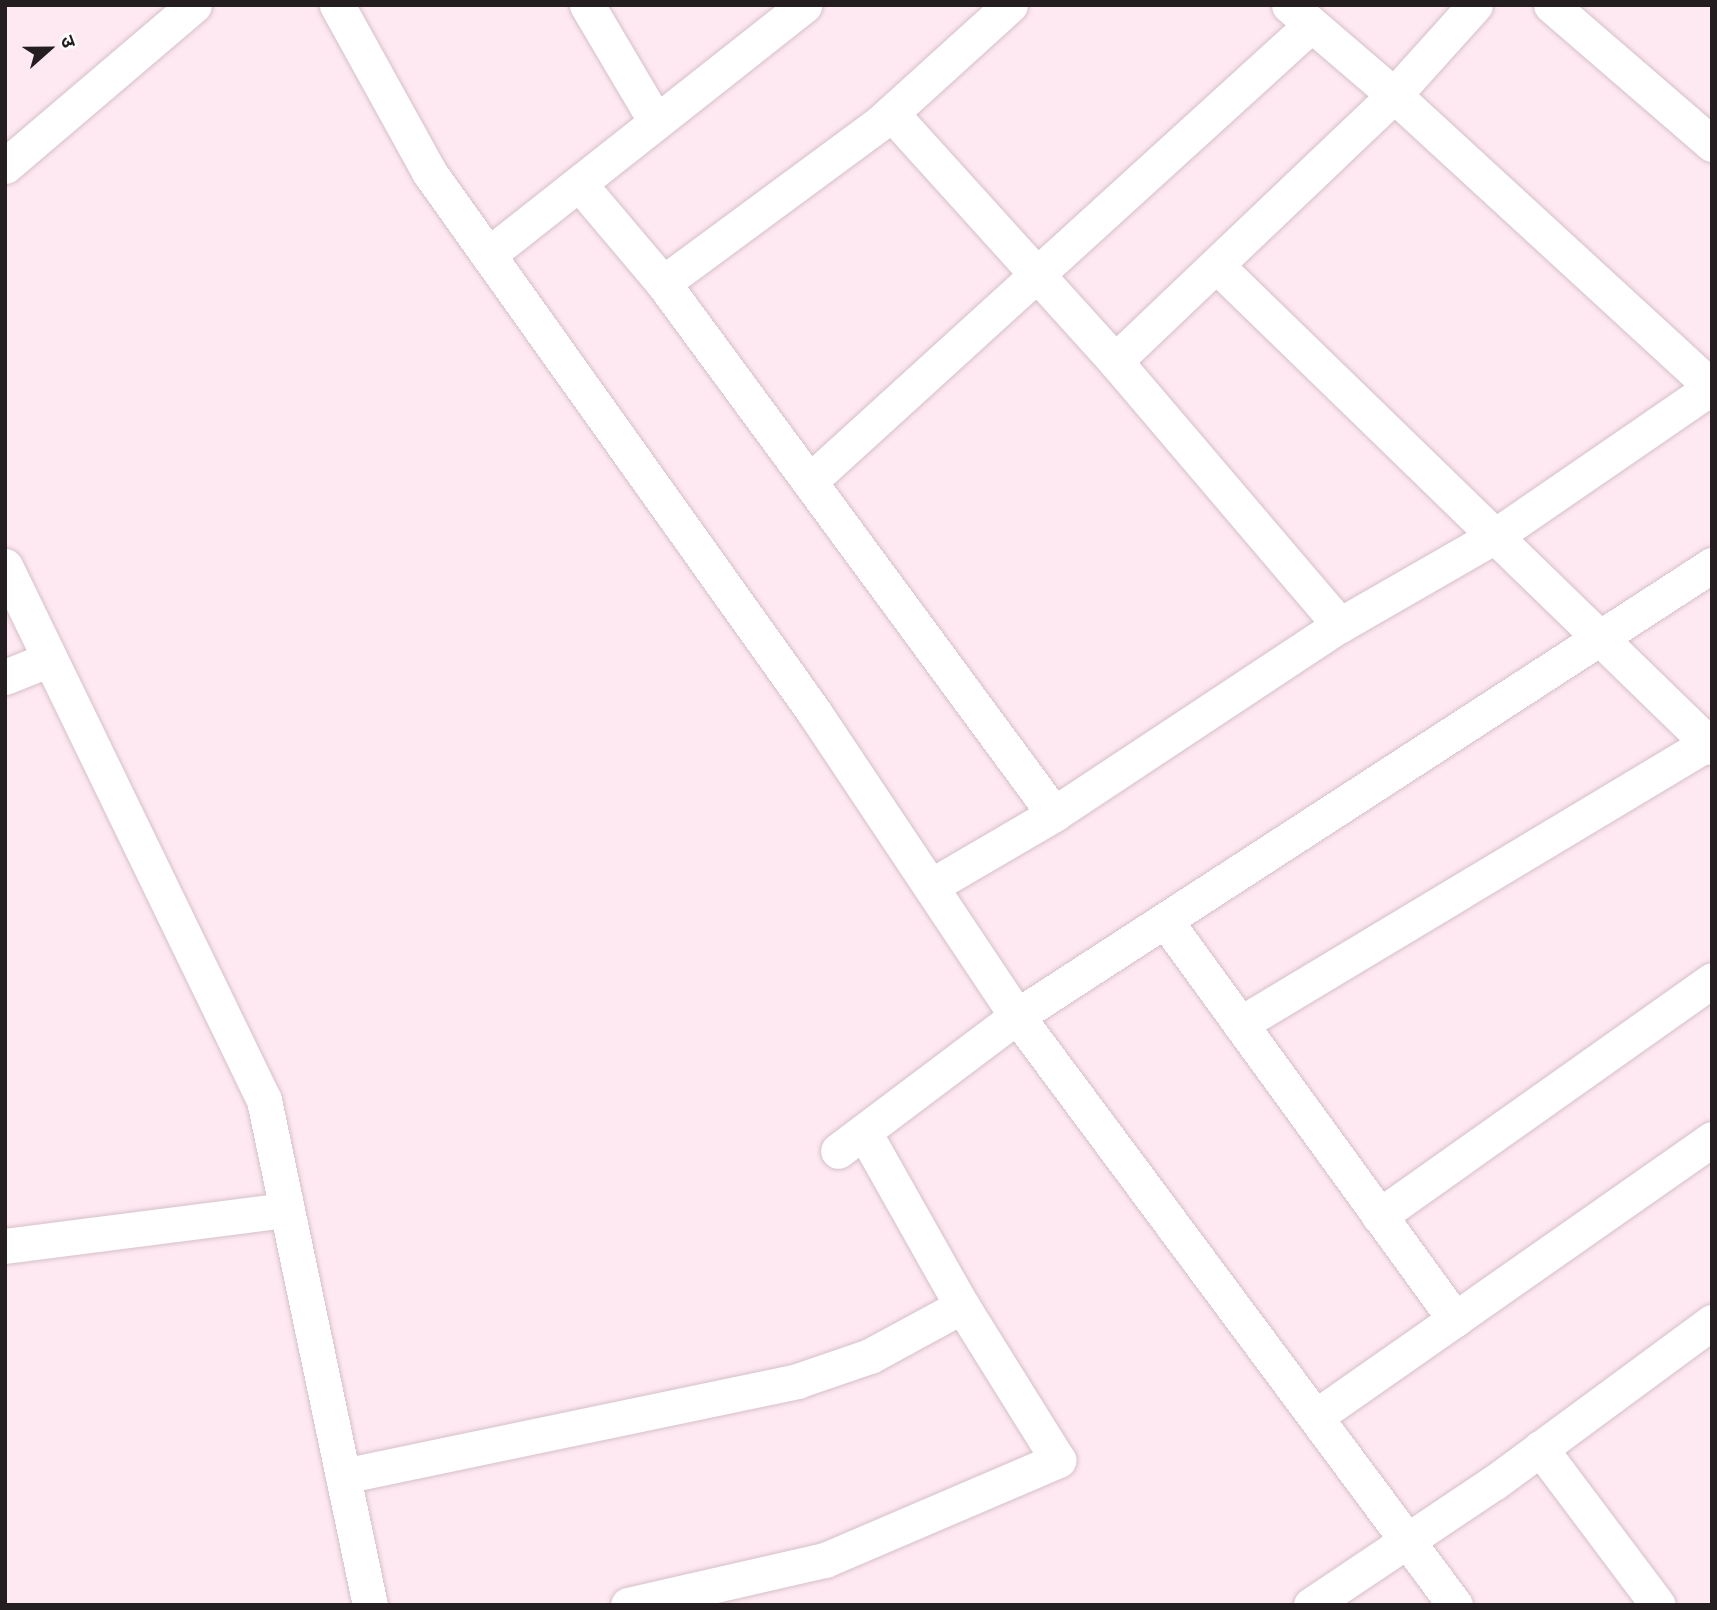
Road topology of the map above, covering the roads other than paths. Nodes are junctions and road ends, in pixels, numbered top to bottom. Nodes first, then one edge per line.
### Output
1 (194, 5) edge
2 (337, 5) edge
3 (587, 5) edge
4 (804, 5) edge
5 (1010, 5) edge
6 (1475, 5) edge
7 (1551, 5) edge
8 (1300, 15) edge
9 (1394, 95) junction
10 (891, 113) junction
11 (655, 120) junction
12 (1712, 144) edge
13 (5, 166) edge
14 (581, 186) junction
15 (488, 255) junction
16 (1217, 266) junction
17 (1037, 277) junction
18 (663, 283) junction
19 (1115, 361) junction
20 (1711, 387) edge
21 (810, 481) junction
22 (1495, 536) junction
23 (1712, 565) edge
24 (5, 566) edge
25 (1340, 625) junction
26 (1600, 638) junction
27 (50, 659) junction
28 (5, 677) edge
29 (1710, 745) edge
30 (1054, 814) junction
31 (931, 886) junction
32 (1167, 923) junction
33 (1712, 980) edge
34 (1017, 1016) junction
35 (1240, 1024) junction
36 (1712, 1139) edge
37 (287, 1210) junction
38 (1379, 1216) junction
39 (5, 1247) edge
40 (962, 1306) junction
41 (1455, 1320) junction
42 (1712, 1322) edge
43 (1318, 1415) junction
44 (1541, 1448) junction
45 (343, 1476) junction
46 (1407, 1541) junction
47 (370, 1605) edge
48 (628, 1605) edge
49 (1311, 1605) edge
50 (1455, 1605) edge
51 (1658, 1605) edge

1 - 13 street
2 - 15 street
3 - 11 street
4 - 11 street
5 - 10 street
6 - 9 street
7 - 12 street
8 - 9 street
8 - 17 street
9 - 16 street
9 - 20 street
10 - 17 street
10 - 18 street
11 - 14 street
14 - 15 street
14 - 18 street
15 - 31 street
16 - 19 street
16 - 22 street
17 - 19 street
17 - 21 street
18 - 21 street
19 - 25 street
20 - 22 street
21 - 30 street
22 - 25 street
22 - 26 street
23 - 26 street
24 - 27 street
25 - 30 street
26 - 29 street
26 - 32 street
27 - 28 street
27 - 37 street
29 - 35 street
30 - 31 street
31 - 34 street
32 - 34 street
32 - 35 street
33 - 38 street
34 - 40 street
34 - 43 street
35 - 38 street
36 - 41 street
37 - 39 street
37 - 45 street
38 - 41 street
40 - 45 street
40 - 48 street
41 - 43 street
42 - 44 street
43 - 46 street
44 - 46 street
44 - 51 street
45 - 47 street
46 - 49 street
46 - 50 street

